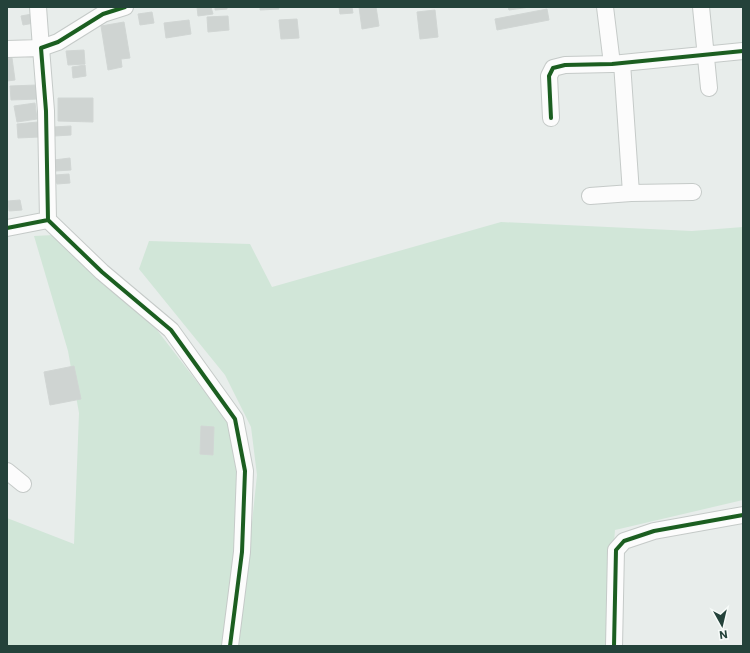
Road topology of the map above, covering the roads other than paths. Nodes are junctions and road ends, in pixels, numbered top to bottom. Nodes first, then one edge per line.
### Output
1 (38, 7) edge
2 (125, 7) edge
3 (605, 7) edge
4 (701, 7) edge
5 (41, 48) junction
6 (7, 49) edge
7 (743, 50) edge
8 (706, 55) junction
9 (617, 63) junction
10 (709, 88) dead end
11 (551, 118) dead end
12 (693, 192) dead end
13 (631, 193) junction
14 (590, 196) dead end
15 (48, 220) junction
16 (7, 228) edge
17 (7, 471) edge
18 (23, 484) dead end
19 (743, 515) edge
20 (230, 646) edge
21 (614, 646) edge

1 - 5 street
2 - 5 street
3 - 9 street
4 - 8 street
5 - 6 street
5 - 15 street
7 - 8 street
8 - 9 street
8 - 10 street
9 - 11 street
9 - 13 street
12 - 13 street
13 - 14 street
15 - 16 street
15 - 20 street
17 - 18 street
19 - 21 street

